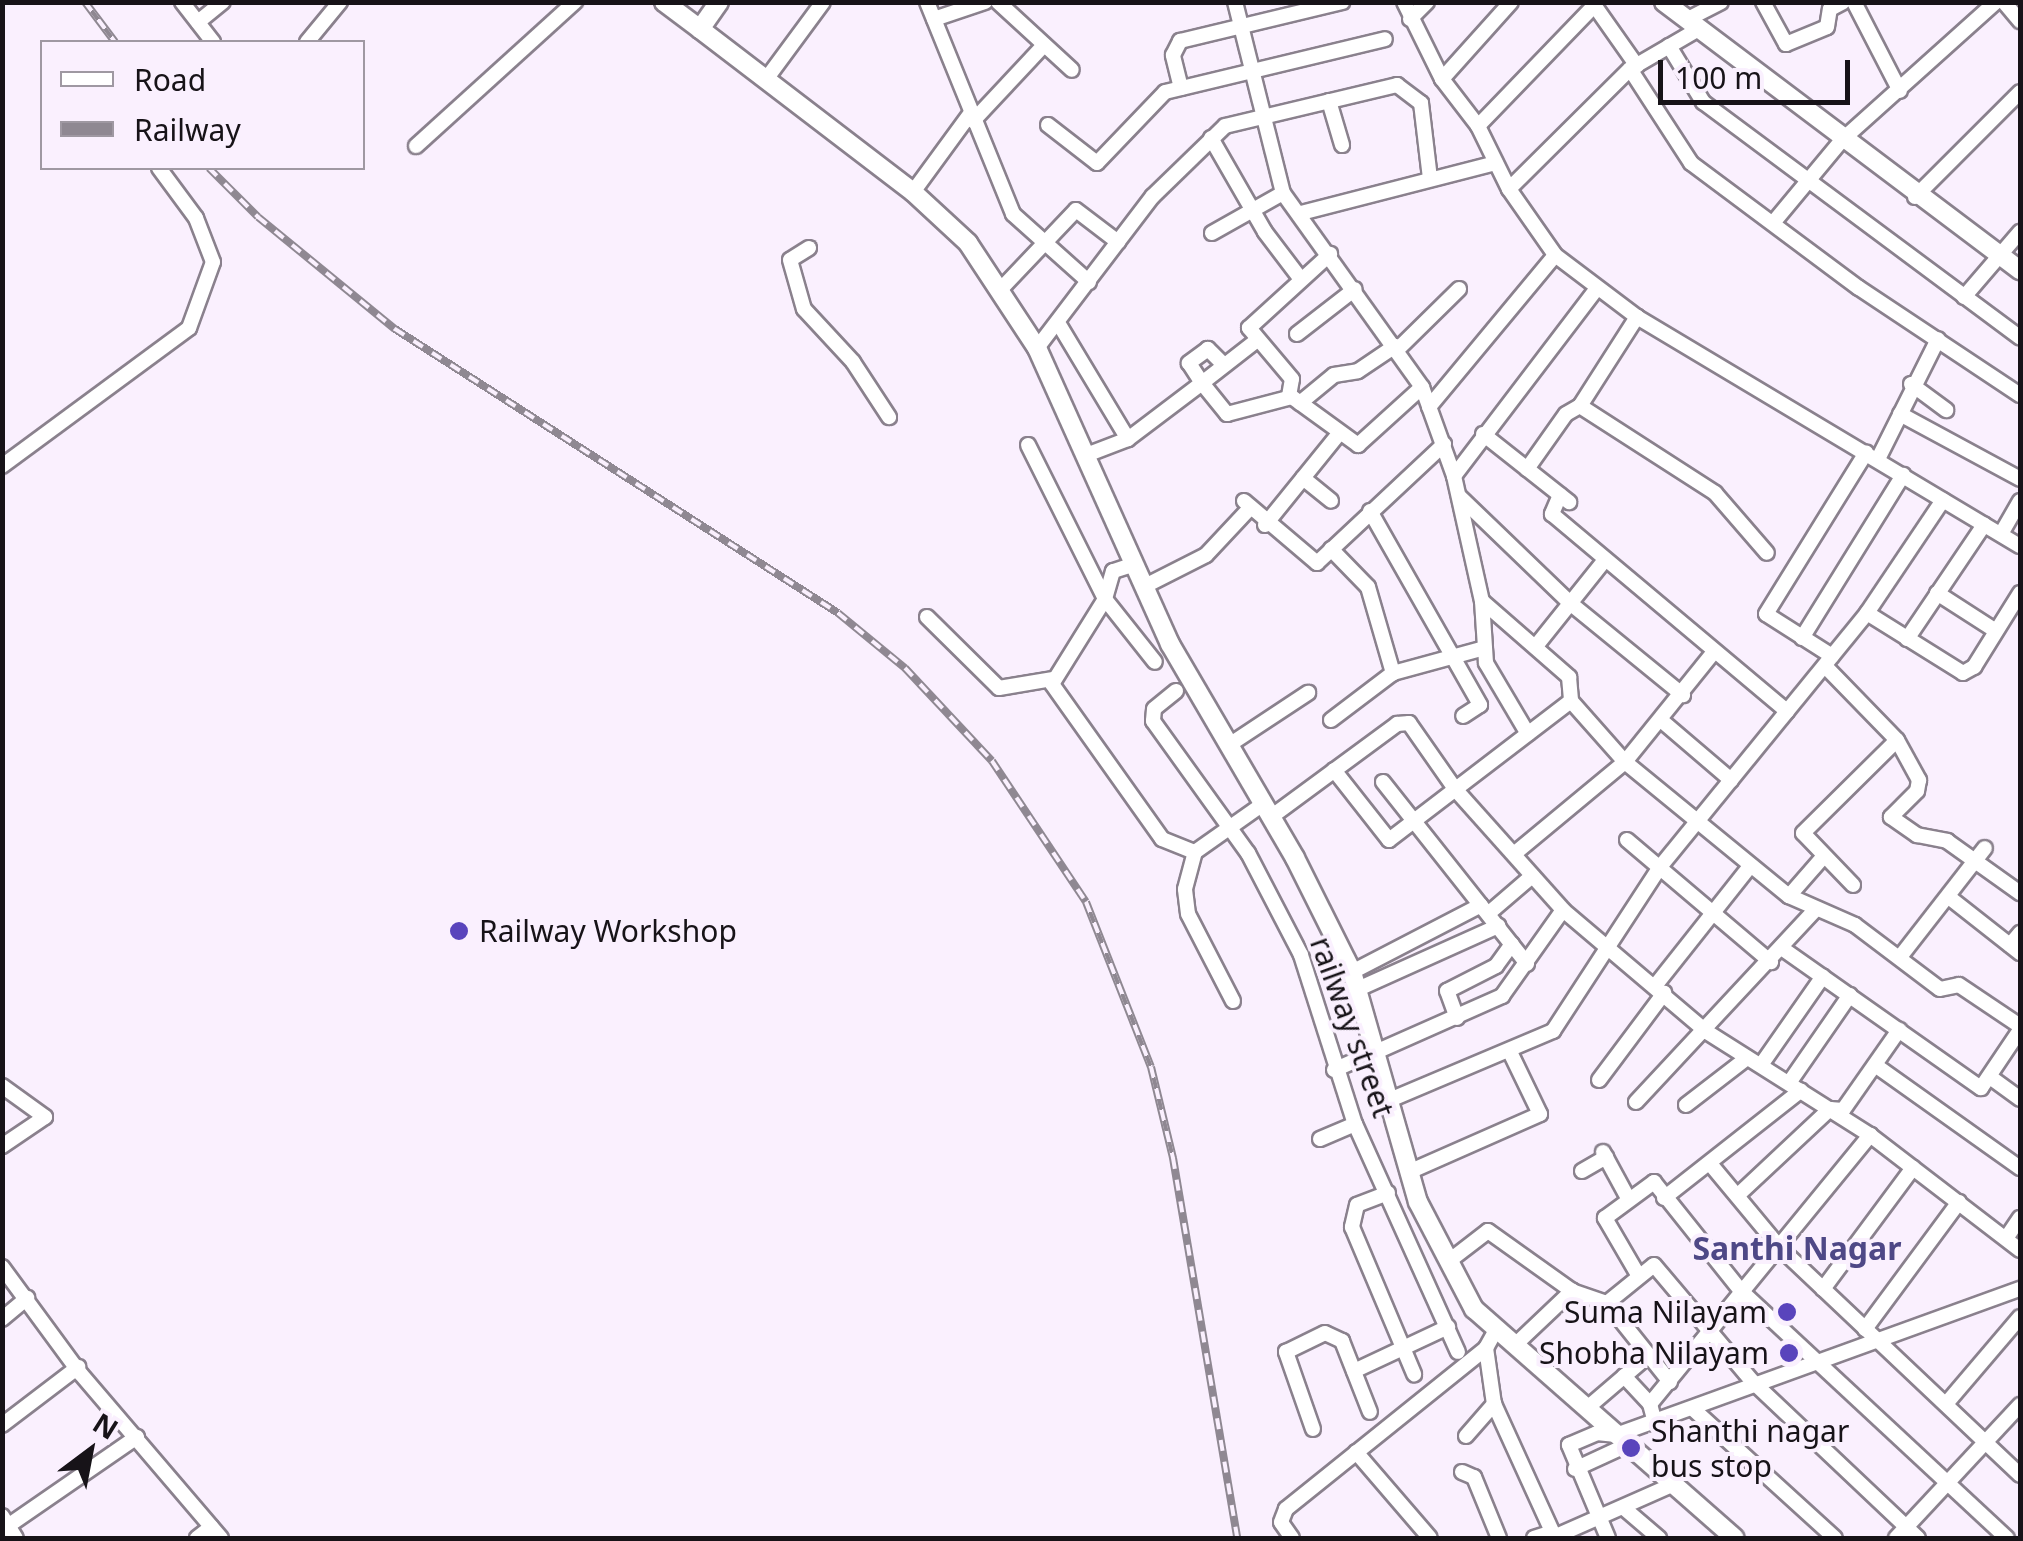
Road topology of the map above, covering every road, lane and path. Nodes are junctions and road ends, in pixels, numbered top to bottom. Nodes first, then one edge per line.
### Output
1 (182, 2) edge
2 (223, 2) edge
3 (340, 2) edge
4 (575, 2) edge
5 (664, 2) edge
6 (719, 2) edge
7 (823, 2) edge
8 (927, 2) edge
9 (985, 2) edge
10 (998, 2) edge
11 (1235, 2) edge
12 (1342, 2) edge
13 (1404, 2) edge
14 (1426, 2) edge
15 (1511, 2) edge
16 (1664, 2) edge
17 (1721, 2) edge
18 (1763, 2) edge
19 (1842, 2) edge
20 (1854, 2) edge
21 (1996, 2) edge
22 (2004, 2) edge
23 (1594, 4) edge
24 (934, 18) junction
25 (1410, 19) junction
26 (198, 22) junction
27 (2020, 22) edge
28 (1691, 25) junction
29 (1240, 28) junction
30 (700, 29) junction
31 (1385, 38) dead end
32 (212, 40) edge
33 (308, 40) edge
34 (1044, 44) junction
35 (1670, 46) junction
36 (1634, 68) junction
37 (1072, 70) dead end
38 (1252, 71) junction
39 (767, 78) junction
40 (1442, 79) junction
41 (1181, 88) junction
42 (1900, 91) junction
43 (2020, 92) edge
44 (1329, 101) junction
45 (1264, 116) junction
46 (972, 117) junction
47 (1048, 124) dead end
48 (1478, 126) junction
49 (1211, 138) junction
50 (1842, 140) junction
51 (1342, 145) dead end
52 (416, 146) dead end
53 (1496, 162) junction
54 (160, 170) edge
55 (1430, 178) junction
56 (1808, 183) junction
57 (1509, 189) junction
58 (912, 192) junction
59 (1283, 193) junction
60 (1916, 198) junction
61 (1250, 206) junction
62 (1302, 213) junction
63 (1773, 223) junction
64 (2020, 232) edge
65 (1212, 233) dead end
66 (1118, 242) junction
67 (1040, 244) junction
68 (810, 248) dead end
69 (1330, 254) junction
70 (1554, 255) junction
71 (2000, 256) junction
72 (2020, 270) edge
73 (1300, 278) junction
74 (1089, 282) junction
75 (1597, 288) junction
76 (1355, 289) junction
77 (1459, 289) dead end
78 (1000, 290) junction
79 (1964, 297) junction
80 (1637, 317) junction
81 (1060, 326) junction
82 (1297, 334) dead end
83 (2020, 337) edge
84 (1938, 339) junction
85 (1257, 340) junction
86 (1037, 348) junction
87 (1396, 348) junction
88 (1224, 366) junction
89 (1202, 383) junction
90 (1911, 384) junction
91 (1422, 388) junction
92 (2020, 395) edge
93 (1294, 400) junction
94 (1580, 406) junction
95 (1429, 408) junction
96 (1946, 410) dead end
97 (1900, 414) junction
98 (889, 417) dead end
99 (1483, 434) junction
100 (1338, 436) junction
101 (1128, 438) junction
102 (1444, 444) junction
103 (1028, 445) dead end
104 (1089, 454) junction
105 (1872, 456) junction
106 (4, 461) edge
107 (1526, 469) junction
108 (1903, 475) junction
109 (1454, 476) junction
110 (1303, 478) junction
111 (2020, 479) edge
112 (1459, 496) junction
113 (1944, 500) junction
114 (2020, 501) edge
115 (1330, 502) dead end
116 (1370, 511) junction
117 (1265, 525) junction
118 (1984, 525) junction
119 (2000, 534) junction
120 (2020, 546) edge
121 (1332, 549) junction
122 (1767, 554) dead end
123 (1086, 560) junction
124 (1604, 561) junction
125 (1135, 564) junction
126 (1113, 572) junction
127 (1145, 586) junction
128 (1937, 593) junction
129 (2020, 593) edge
130 (1105, 599) junction
131 (1482, 601) junction
132 (1570, 603) junction
133 (1867, 613) junction
134 (927, 617) dead end
135 (1996, 631) junction
136 (1802, 638) junction
137 (1907, 639) junction
138 (1536, 646) junction
139 (1485, 648) junction
140 (1713, 653) junction
141 (1448, 655) junction
142 (1828, 661) junction
143 (1155, 662) dead end
144 (1393, 673) junction
145 (1053, 678) junction
146 (1176, 691) dead end
147 (1308, 694) dead end
148 (1683, 695) junction
149 (1572, 701) junction
150 (1787, 711) junction
151 (1463, 716) dead end
152 (1331, 720) dead end
153 (1662, 721) junction
154 (1528, 734) junction
155 (1897, 740) junction
156 (1229, 745) junction
157 (1625, 762) junction
158 (1334, 770) junction
159 (1731, 780) junction
160 (1383, 782) dead end
161 (1456, 790) junction
162 (1267, 810) junction
163 (1413, 821) junction
164 (1698, 822) junction
165 (1229, 826) junction
166 (1627, 840) dead end
167 (1195, 852) junction
168 (1514, 854) junction
169 (1981, 854) junction
170 (1823, 857) junction
171 (1750, 865) junction
172 (1660, 868) junction
173 (1532, 876) junction
174 (1852, 885) dead end
175 (2020, 893) edge
176 (1788, 896) junction
177 (1950, 898) junction
178 (1563, 910) junction
179 (1714, 911) junction
180 (1814, 911) junction
181 (1490, 914) junction
182 (2020, 933) edge
183 (1512, 944) junction
184 (1606, 944) junction
185 (1783, 949) junction
186 (2015, 949) edge
187 (1900, 957) junction
188 (1771, 962) junction
189 (1527, 964) junction
190 (1823, 976) junction
191 (1355, 981) junction
192 (1659, 989) junction
193 (1850, 995) junction
194 (1232, 1001) dead end
195 (1456, 1018) junction
196 (2020, 1028) edge
197 (1899, 1030) junction
198 (1708, 1032) junction
199 (1378, 1051) junction
200 (1510, 1052) junction
201 (1356, 1060) dead end
202 (1754, 1062) junction
203 (1875, 1064) junction
204 (1334, 1070) junction
205 (1990, 1077) junction
206 (1599, 1080) dead end
207 (2, 1086) edge
208 (1795, 1087) junction
209 (1392, 1099) junction
210 (2020, 1100) edge
211 (1636, 1102) dead end
212 (1686, 1106) dead end
213 (1830, 1109) junction
214 (1355, 1124) junction
215 (1870, 1136) junction
216 (1320, 1139) dead end
217 (2, 1146) edge
218 (1712, 1166) junction
219 (1913, 1168) junction
220 (2020, 1168) edge
221 (1410, 1171) junction
222 (1582, 1171) dead end
223 (1388, 1192) junction
224 (1738, 1196) junction
225 (1628, 1198) junction
226 (1664, 1198) junction
227 (1958, 1202) junction
228 (2020, 1218) edge
229 (2007, 1237) junction
230 (1780, 1248) junction
231 (2020, 1250) edge
232 (1449, 1261) junction
233 (2, 1268) edge
234 (1637, 1273) junction
235 (2020, 1289) edge
236 (1823, 1290) junction
237 (1572, 1291) junction
238 (1741, 1292) junction
239 (27, 1298) junction
240 (1607, 1302) junction
241 (2020, 1317) edge
242 (2, 1319) edge
243 (1448, 1326) junction
244 (1496, 1330) junction
245 (1871, 1334) junction
246 (1710, 1336) junction
247 (1515, 1346) junction
248 (1403, 1348) junction
249 (1486, 1348) junction
250 (1458, 1352) dead end
251 (1649, 1355) junction
252 (1819, 1361) junction
253 (78, 1367) junction
254 (1354, 1371) junction
255 (1414, 1374) dead end
256 (1624, 1376) junction
257 (1670, 1382) junction
258 (1753, 1382) junction
259 (1494, 1404) junction
260 (1946, 1404) junction
261 (2020, 1405) edge
262 (1692, 1408) junction
263 (1586, 1409) junction
264 (1652, 1411) junction
265 (1370, 1412) dead end
266 (2, 1424) edge
267 (1313, 1429) dead end
268 (1466, 1436) dead end
269 (136, 1437) junction
270 (1621, 1440) junction
271 (1984, 1442) junction
272 (1356, 1452) junction
273 (1576, 1469) junction
274 (1462, 1472) dead end
275 (2020, 1476) edge
276 (1948, 1481) junction
277 (1674, 1484) junction
278 (1626, 1509) junction
279 (1599, 1518) junction
280 (7, 1527) edge
281 (216, 1533) edge
282 (1901, 1533) edge
283 (1554, 1536) edge
284 (198, 1538) edge
285 (1292, 1538) edge
286 (1430, 1538) edge
287 (1499, 1538) edge
288 (1534, 1538) edge
289 (1608, 1538) edge
290 (1660, 1538) edge
291 (1735, 1538) edge
292 (1835, 1538) edge
293 (1918, 1538) edge
294 (2008, 1538) edge

1 - 26 street
2 - 26 street
3 - 33 street
4 - 52 street
5 - 30 main road
6 - 30 main road
7 - 39 street
8 - 24 street
9 - 24 street
10 - 34 street
11 - 29 street
12 - 29 street
13 - 25 street
14 - 25 street
15 - 40 street
16 - 28 main road
17 - 28 street
18 - 19 street
20 - 42 street
21 - 42 street
22 - 27 street
23 - 36 street
23 - 48 street
24 - 46 street
25 - 40 street
26 - 32 street
28 - 35 street
28 - 50 main road
29 - 38 street
29 - 41 street
30 - 39 main road
31 - 38 street
34 - 37 street
34 - 46 street
35 - 36 street
35 - 56 street
36 - 57 street
36 - 63 street
38 - 41 street
38 - 45 street
39 - 58 main road
40 - 48 street
41 - 47 street
42 - 50 street
43 - 60 street
44 - 45 street
44 - 51 street
44 - 55 street
45 - 49 street
45 - 59 street
46 - 58 street
46 - 67 street
48 - 53 street
49 - 61 street
49 - 66 street
50 - 56 street
50 - 60 main road
53 - 55 street
53 - 57 street
54 - 106 street
55 - 62 street
56 - 63 street
56 - 79 street
57 - 70 street
58 - 78 main road
59 - 61 street
59 - 62 street
60 - 71 main road
61 - 65 street
61 - 73 street
62 - 69 street
63 - 84 street
64 - 71 street
66 - 67 street
66 - 74 street
67 - 74 street
67 - 78 street
68 - 98 street
69 - 73 street
69 - 76 street
70 - 75 street
70 - 95 street
71 - 72 main road
71 - 79 street
73 - 85 street
74 - 81 street
75 - 80 street
75 - 99 street
76 - 82 street
76 - 87 street
77 - 87 street
78 - 86 main road
79 - 83 street
80 - 94 street
80 - 105 street
81 - 86 street
81 - 101 street
84 - 90 street
84 - 92 street
85 - 88 street
85 - 93 street
86 - 104 main road
87 - 91 street
87 - 93 street
88 - 89 street
88 - 89 street
89 - 93 street
89 - 101 street
90 - 96 street
90 - 97 street
91 - 95 street
91 - 100 street
93 - 100 street
94 - 107 street
94 - 122 street
95 - 102 street
97 - 105 street
97 - 111 street
99 - 107 street
99 - 109 street
100 - 110 street
101 - 104 street
102 - 109 street
102 - 116 street
103 - 123 street
104 - 125 main road
105 - 108 street
105 - 136 street
107 - 124 street
108 - 113 street
108 - 136 street
109 - 112 street
110 - 115 street
110 - 117 street
112 - 131 street
112 - 132 street
113 - 118 street
113 - 133 street
114 - 119 street
116 - 121 street
116 - 141 street
117 - 121 street
117 - 127 street
118 - 119 street
118 - 128 street
119 - 120 street
121 - 144 street
123 - 126 street
123 - 130 street
124 - 132 street
124 - 140 street
125 - 126 street
125 - 127 main road
126 - 130 street
127 - 156 main road
128 - 135 street
128 - 137 street
129 - 135 street
130 - 143 street
130 - 145 street
131 - 138 street
131 - 139 street
132 - 138 street
132 - 148 street
133 - 137 street
133 - 142 street
134 - 145 street
135 - 137 street
136 - 142 street
138 - 149 street
139 - 141 street
139 - 154 street
140 - 148 street
140 - 150 street
141 - 144 street
141 - 151 street
142 - 150 street
142 - 155 street
144 - 152 street
145 - 167 street
146 - 165 street, railway street
147 - 156 street
148 - 153 street
149 - 154 street
149 - 157 street
150 - 159 street
153 - 157 street
153 - 159 street
154 - 161 street
155 - 169 street
155 - 170 street
156 - 162 main road
157 - 164 street
157 - 168 street
158 - 161 street
158 - 162 street
158 - 163 street
159 - 164 street
160 - 163 street
161 - 163 street
161 - 168 street
162 - 165 street
162 - 191 main road
163 - 181 street
164 - 171 street
164 - 172 street
165 - 167 street
165 - 204 street, railway street
166 - 172 street
167 - 194 street
168 - 173 street
169 - 175 street
169 - 177 street
170 - 174 street
170 - 176 street
171 - 176 street
171 - 179 street
172 - 179 street
172 - 184 street
173 - 178 street
173 - 181 street
176 - 180 street
177 - 186 street
177 - 187 street
178 - 184 street
178 - 189 street
179 - 188 street
179 - 192 street
180 - 185 street
180 - 187 street
181 - 183 street
181 - 191 street
181 - 191 street
182 - 186 street
183 - 189 street
183 - 195 street
184 - 192 street
184 - 200 street
185 - 188 street
185 - 190 street
187 - 196 street
188 - 198 street
189 - 195 street
190 - 193 street
190 - 202 street
191 - 199 main road
192 - 198 street
192 - 206 street
193 - 197 street
193 - 208 street
195 - 199 street
196 - 205 street
197 - 203 street
197 - 205 street
198 - 202 street
198 - 211 street
199 - 209 main road
200 - 209 street
200 - 221 street
201 - 204 street
202 - 208 street
202 - 212 street
203 - 213 street
203 - 220 street
204 - 214 street, railway street
205 - 210 street
207 - 217 street
208 - 213 street
208 - 218 street
209 - 221 main road
213 - 215 street
213 - 224 street
214 - 216 street
214 - 223 street, railway street
215 - 219 street
215 - 230 street
218 - 224 street
218 - 226 street
219 - 227 street
219 - 236 street
221 - 232 main road
222 - 225 street
223 - 243 street, railway street
223 - 248 street
224 - 230 street
225 - 226 street
225 - 234 street
226 - 238 street
227 - 229 street
227 - 245 street
228 - 229 street
229 - 231 street
230 - 236 street
230 - 238 street
232 - 237 street
232 - 244 main road
233 - 239 street
234 - 240 street
234 - 246 street
235 - 245 street
236 - 245 street
237 - 240 street
237 - 247 street
238 - 246 street
238 - 252 street
239 - 242 street
239 - 253 street
240 - 251 street
241 - 260 street
243 - 248 street
243 - 250 street, railway street
244 - 247 main road
244 - 249 street
245 - 252 street
245 - 260 street
246 - 257 street
246 - 258 street
247 - 263 main road
248 - 254 street
248 - 255 street
249 - 259 street
249 - 272 street
251 - 256 street
251 - 257 street
252 - 258 street
252 - 276 street
253 - 266 street
253 - 269 street
254 - 265 street
254 - 267 street
256 - 263 street
256 - 264 street
257 - 264 street
258 - 262 street
258 - 282 street
259 - 268 street
259 - 283 street
260 - 271 street
261 - 271 street
262 - 264 street
262 - 292 street
263 - 270 main road
264 - 270 street
269 - 280 street
269 - 281 street
270 - 273 street
270 - 273 street
270 - 277 main road
271 - 275 street
271 - 276 street
272 - 285 street
272 - 286 street
273 - 279 street
274 - 287 street
276 - 282 street
276 - 294 street
277 - 278 street
277 - 291 main road
278 - 279 street
278 - 290 street
279 - 283 street
279 - 289 street
281 - 284 street
282 - 293 street
283 - 288 street

